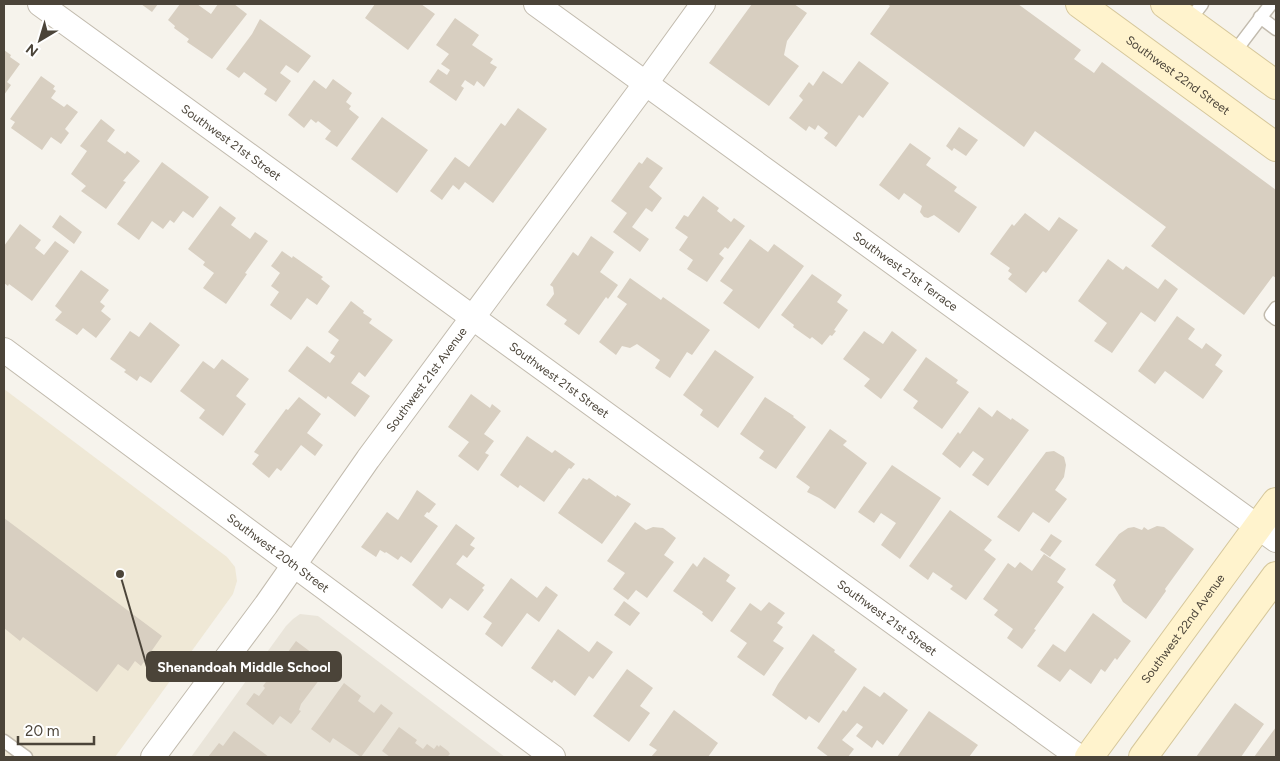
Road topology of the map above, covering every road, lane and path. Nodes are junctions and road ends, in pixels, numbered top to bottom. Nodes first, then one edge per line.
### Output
1 (40, 4) edge
2 (536, 4) edge
3 (703, 4) edge
4 (1080, 4) edge
5 (1165, 4) edge
6 (1271, 4) edge
7 (1195, 12) edge
8 (1260, 17) junction
9 (1276, 29) edge
10 (1234, 54) junction
11 (646, 83) junction
12 (1276, 85) edge
13 (1276, 147) edge
14 (473, 318) junction
15 (4, 350) edge
16 (1276, 502) edge
17 (1267, 534) edge
18 (294, 565) junction
19 (1276, 576) edge
20 (4, 741) edge
21 (26, 757) edge
22 (153, 757) edge
23 (553, 757) edge
24 (1079, 757) edge
25 (1089, 757) edge
26 (1143, 757) edge

1 - 14 street, Southwest 21st Street
2 - 11 street, Southwest 21st Terrace
3 - 11 street, Southwest 21st Avenue
4 - 13 main road, Southwest 22nd Street
5 - 7 main road
6 - 8 lane
7 - 10 main road
8 - 9 lane
8 - 10 lane
10 - 12 main road
11 - 14 street, Southwest 21st Avenue
11 - 17 street, Southwest 21st Terrace
14 - 18 street, Southwest 21st Avenue
14 - 24 street, Southwest 21st Street
15 - 18 street, Southwest 20th Street
16 - 17 main road, Southwest 22nd Avenue
17 - 25 main road, Southwest 22nd Avenue
18 - 22 street, Southwest 21st Avenue
18 - 23 street, Southwest 20th Street
19 - 26 main road
20 - 21 lane

